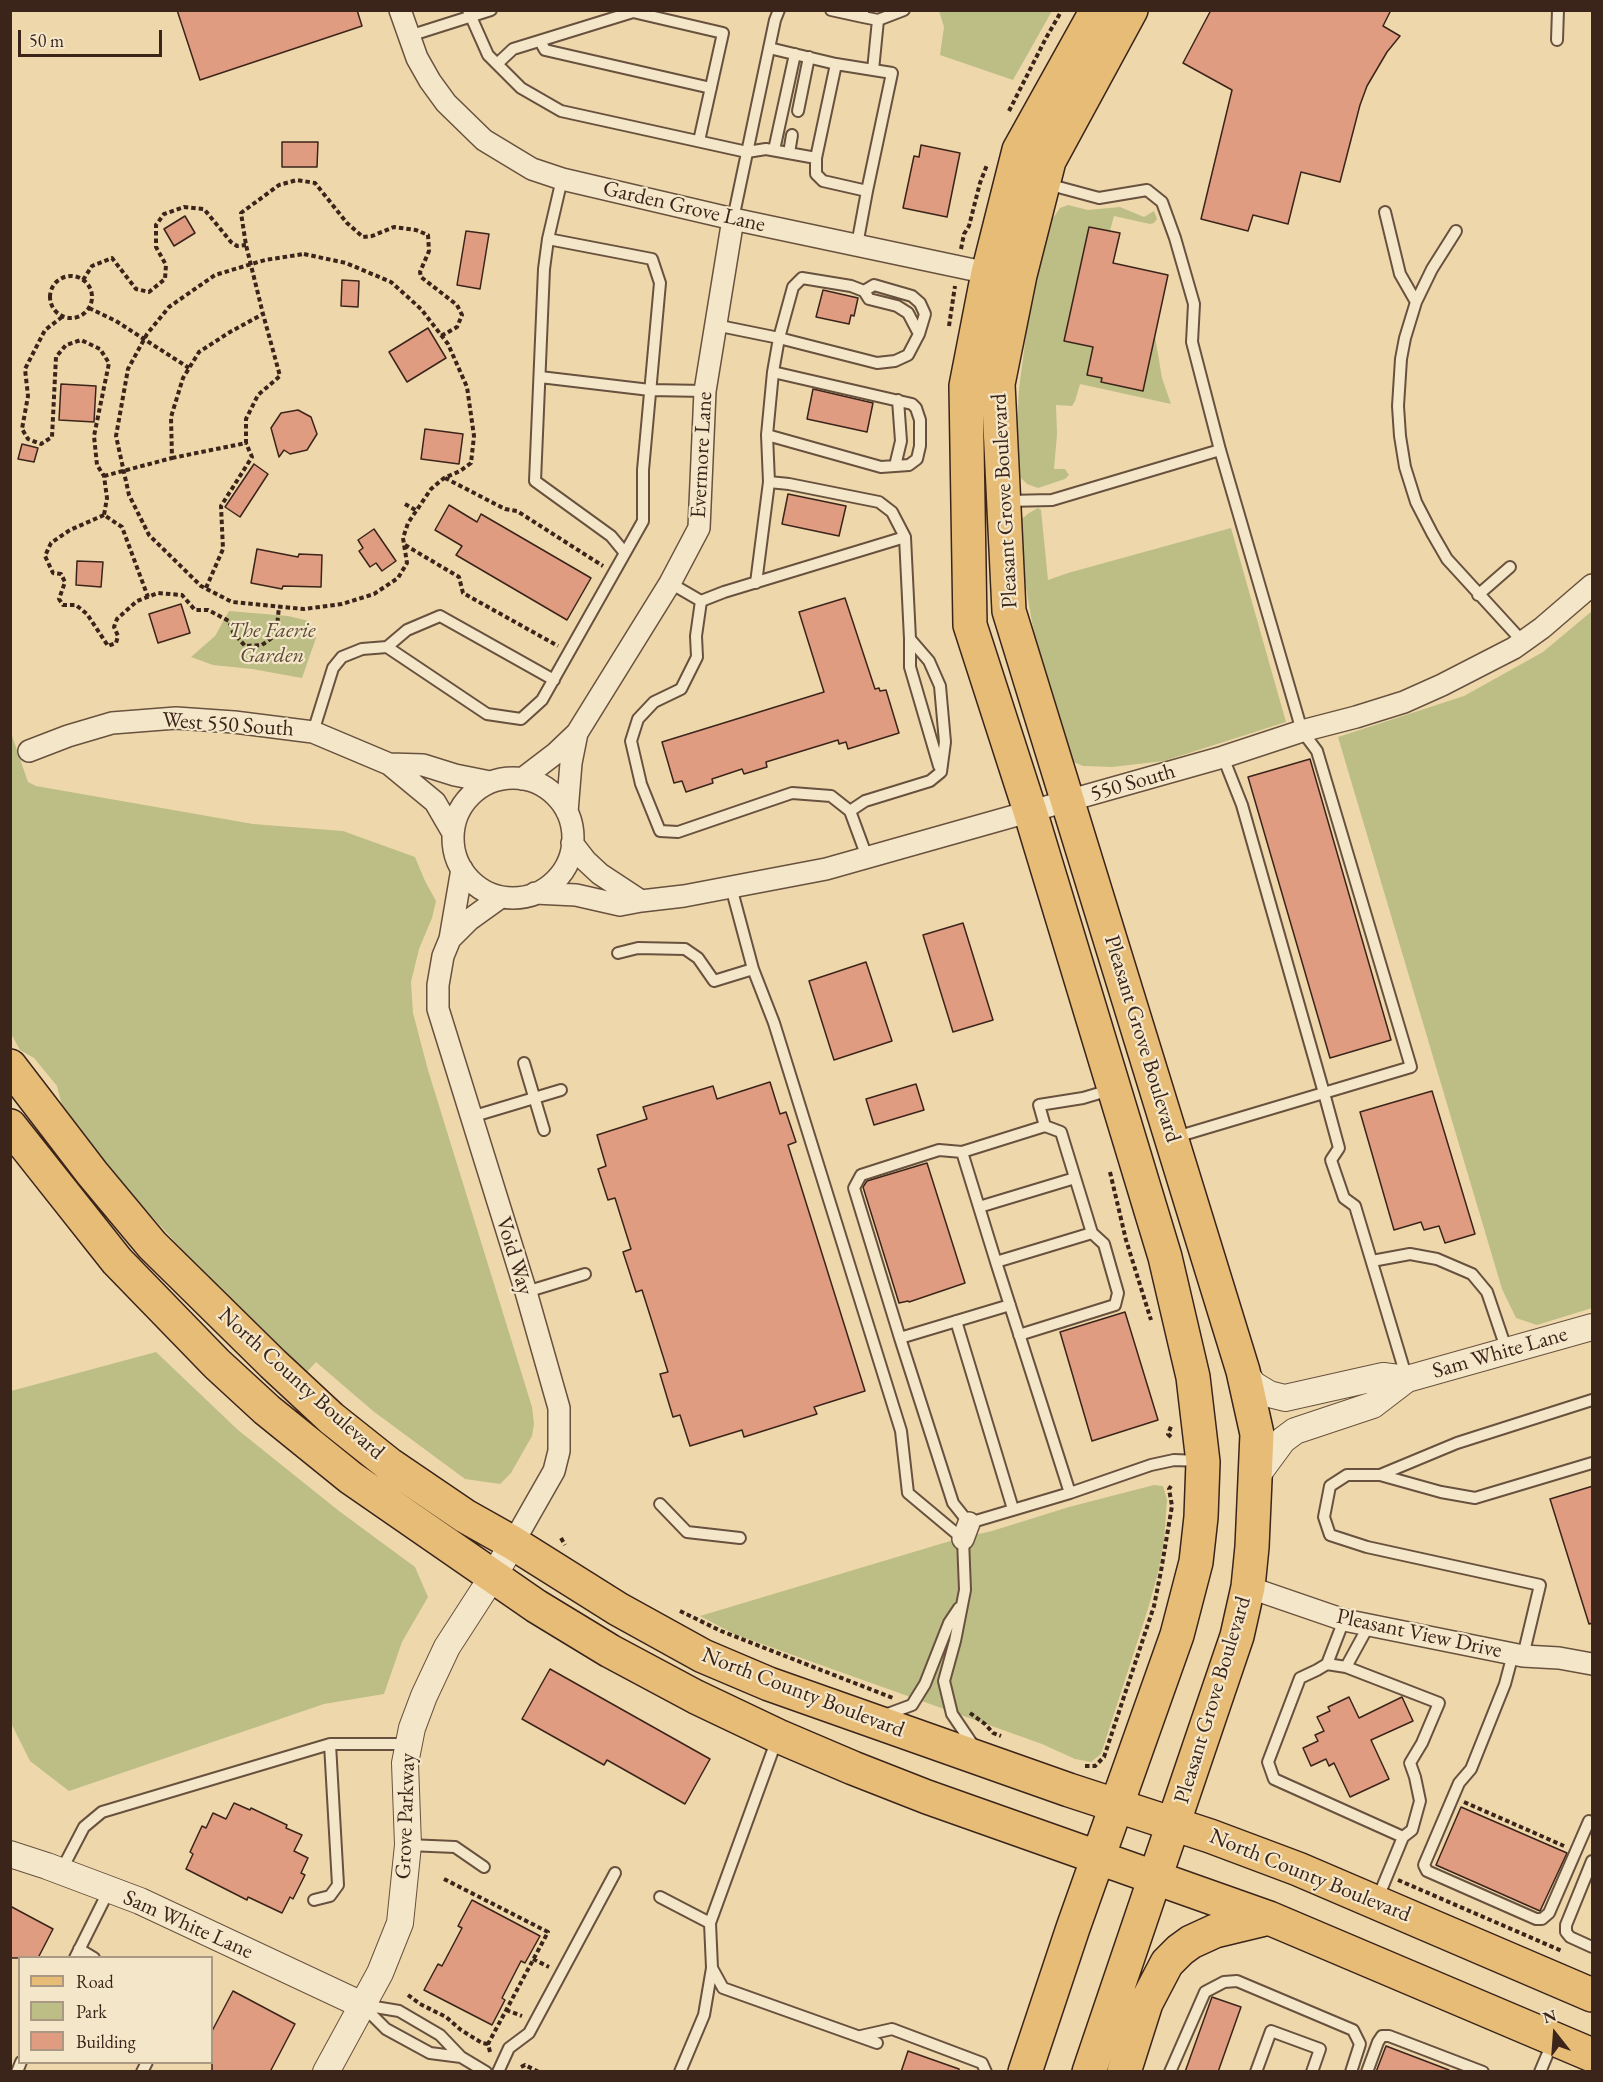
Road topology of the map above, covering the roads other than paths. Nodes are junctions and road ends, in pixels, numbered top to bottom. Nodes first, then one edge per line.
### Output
1 (400, 10) edge
2 (491, 10) edge
3 (779, 10) edge
4 (831, 10) edge
5 (904, 10) edge
6 (1097, 10) edge
7 (1131, 10) edge
8 (1558, 10) edge
9 (469, 14) edge
10 (863, 14) edge
11 (878, 20) junction
12 (409, 36) junction
13 (1557, 40) dead end
14 (540, 41) junction
15 (769, 48) junction
16 (795, 54) junction
17 (808, 57) junction
18 (497, 64) junction
19 (836, 64) junction
20 (873, 70) junction
21 (711, 88) junction
22 (798, 111) dead end
23 (792, 135) dead end
24 (699, 141) junction
25 (774, 150) junction
26 (747, 152) junction
27 (789, 153) junction
28 (816, 158) junction
29 (562, 179) junction
30 (1044, 184) junction
31 (867, 191) junction
32 (1385, 212) dead end
33 (733, 219) junction
34 (1456, 231) dead end
35 (548, 239) junction
36 (857, 245) junction
37 (988, 273) junction
38 (1020, 275) junction
39 (864, 291) junction
40 (1416, 302) junction
41 (715, 325) junction
42 (919, 334) junction
43 (779, 338) junction
44 (773, 372) junction
45 (540, 377) junction
46 (650, 390) junction
47 (705, 391) junction
48 (898, 400) junction
49 (766, 435) junction
50 (1220, 450) junction
51 (895, 466) junction
52 (769, 483) junction
53 (1004, 501) junction
54 (905, 537) junction
55 (625, 553) junction
56 (1510, 567) dead end
57 (670, 583) junction
58 (756, 583) junction
59 (1593, 585) edge
60 (1478, 595) junction
61 (701, 601) junction
62 (910, 639) junction
63 (1523, 642) junction
64 (387, 647) junction
65 (554, 680) junction
66 (1302, 731) junction
67 (313, 732) junction
68 (577, 733) junction
69 (29, 751) dead end
70 (1223, 757) junction
71 (389, 764) junction
72 (941, 772) junction
73 (522, 779) junction
74 (490, 782) junction
75 (1068, 801) junction
76 (850, 811) junction
77 (1030, 811) junction
78 (567, 812) junction
79 (453, 833) junction
80 (572, 843) junction
81 (867, 857) junction
82 (462, 869) junction
83 (731, 887) junction
84 (536, 893) junction
85 (501, 897) junction
86 (641, 901) junction
87 (450, 939) junction
88 (618, 953) dead end
89 (753, 969) junction
90 (524, 1063) dead end
91 (10, 1066) edge
92 (1114, 1089) junction
93 (561, 1090) dead end
94 (1324, 1093) junction
95 (535, 1098) junction
96 (471, 1117) junction
97 (10, 1126) edge
98 (1045, 1126) junction
99 (544, 1130) dead end
100 (1172, 1138) junction
101 (962, 1152) junction
102 (1075, 1178) junction
103 (979, 1207) junction
104 (1092, 1233) junction
105 (1372, 1261) junction
106 (996, 1262) junction
107 (585, 1274) dead end
108 (526, 1292) junction
109 (1010, 1305) junction
110 (956, 1321) junction
111 (1593, 1328) edge
112 (1019, 1335) junction
113 (900, 1338) junction
114 (1507, 1351) junction
115 (1243, 1371) junction
116 (1407, 1379) junction
117 (1593, 1400) edge
118 (1203, 1462) junction
119 (1593, 1463) edge
120 (1380, 1475) junction
121 (1255, 1478) junction
122 (1070, 1493) junction
123 (660, 1504) dead end
124 (1013, 1509) junction
125 (966, 1531) junction
126 (740, 1538) dead end
127 (502, 1562) junction
128 (1248, 1587) junction
129 (963, 1603) junction
130 (1344, 1620) junction
131 (1369, 1625) junction
132 (1518, 1655) junction
133 (1327, 1664) junction
134 (1593, 1664) edge
135 (1346, 1667) junction
136 (869, 1720) junction
137 (778, 1736) junction
138 (330, 1744) junction
139 (409, 1744) junction
140 (991, 1747) junction
141 (1117, 1805) junction
142 (1589, 1821) dead end
143 (1174, 1824) junction
144 (1403, 1837) junction
145 (408, 1845) junction
146 (10, 1854) edge
147 (1098, 1858) junction
148 (1593, 1861) edge
149 (484, 1867) dead end
150 (61, 1871) junction
151 (615, 1873) dead end
152 (1156, 1877) junction
153 (109, 1889) junction
154 (660, 1898) dead end
155 (314, 1900) dead end
156 (1376, 1900) junction
157 (1269, 1918) junction
158 (710, 1923) junction
159 (1593, 1947) edge
160 (77, 1953) edge
161 (712, 1968) junction
162 (1593, 1995) edge
163 (362, 2005) junction
164 (860, 2037) junction
165 (1554, 2040) junction
166 (877, 2043) dead end
167 (1593, 2055) edge
168 (461, 2057) junction
169 (326, 2072) edge
170 (486, 2072) edge
171 (498, 2072) edge
172 (680, 2072) edge
173 (986, 2072) edge
174 (1025, 2072) edge
175 (1089, 2072) edge
176 (1124, 2072) edge
177 (1170, 2072) edge
178 (1256, 2072) edge
179 (1312, 2072) edge
180 (1351, 2072) edge
181 (1367, 2072) edge
182 (1483, 2072) edge
183 (1540, 2072) edge

1 - 12 street, Garden Grove Lane
2 - 9 lane
3 - 15 lane
4 - 10 lane
5 - 11 lane
6 - 37 main road, Pleasant Grove Boulevard
7 - 30 main road, Pleasant Grove Boulevard
8 - 13 lane
9 - 12 lane
9 - 18 lane
10 - 11 lane
11 - 20 lane
12 - 29 street, Garden Grove Lane
14 - 18 lane
14 - 21 lane
14 - 21 lane
15 - 16 lane
15 - 26 lane
16 - 17 lane
16 - 25 lane
17 - 19 lane
17 - 22 lane
18 - 24 lane
19 - 20 lane
19 - 28 lane
20 - 31 lane
21 - 24 lane
23 - 27 lane
24 - 26 lane
25 - 26 lane
25 - 27 lane
26 - 33 lane
27 - 28 lane
28 - 31 lane
29 - 33 street, Garden Grove Lane
29 - 35 lane
30 - 38 main road, Pleasant Grove Boulevard
30 - 50 lane
31 - 36 lane
32 - 40 lane
33 - 36 street, Garden Grove Lane
33 - 41 street, Evermore Lane
34 - 40 lane
35 - 45 lane
35 - 46 lane
36 - 37 street, Garden Grove Lane
37 - 38 street, Garden Grove Lane
37 - 77 main road, Pleasant Grove Boulevard
38 - 53 main road, Pleasant Grove Boulevard
39 - 42 lane
39 - 42 lane
39 - 43 lane
40 - 60 lane
41 - 43 lane
41 - 47 street, Evermore Lane
42 - 43 lane
43 - 44 lane
44 - 48 lane
44 - 49 lane
45 - 46 lane
45 - 55 lane
46 - 47 lane
46 - 55 lane
47 - 57 street, Evermore Lane
48 - 51 lane
48 - 51 lane
49 - 51 lane
49 - 52 lane
50 - 53 lane
50 - 66 lane
52 - 54 lane
52 - 58 lane
53 - 75 main road, Pleasant Grove Boulevard
54 - 58 lane
54 - 62 lane
55 - 65 lane
56 - 60 lane
57 - 61 lane
57 - 68 street, Evermore Lane
58 - 61 lane
59 - 63 street, 550 South
60 - 63 lane
61 - 76 lane
62 - 72 lane
62 - 72 lane
63 - 66 street, 550 South
64 - 65 lane
64 - 65 lane
64 - 67 lane
66 - 70 street, 550 South
66 - 94 lane
67 - 69 street, West 550 South
67 - 71 street, West 550 South
68 - 73 street
68 - 78 street
70 - 75 street, 550 South
70 - 94 lane
71 - 74 street
71 - 79 street
72 - 76 lane
73 - 74 street
73 - 78 street
74 - 79 street
75 - 77 street, 550 South
75 - 100 main road, Pleasant Grove Boulevard
76 - 81 lane
77 - 81 street, 550 South
77 - 92 main road, Pleasant Grove Boulevard
78 - 80 street
79 - 82 street
80 - 84 street
80 - 86 street
81 - 83 street, 550 South
82 - 85 street
82 - 87 street, Void Way
83 - 86 street, 550 South
83 - 89 lane
84 - 85 street
84 - 86 street, 550 South
85 - 87 street
87 - 96 street, Void Way
88 - 89 lane
89 - 125 lane
90 - 95 lane
91 - 127 main road, North County Boulevard
92 - 98 lane
92 - 118 main road, Pleasant Grove Boulevard
93 - 95 lane
94 - 100 lane
94 - 105 lane
95 - 96 lane
95 - 99 lane
96 - 108 street, Void Way
97 - 127 main road, North County Boulevard
98 - 101 lane
98 - 102 lane
100 - 115 main road, Pleasant Grove Boulevard
101 - 103 lane
101 - 113 lane
102 - 103 lane
102 - 104 lane
103 - 106 lane
104 - 106 lane
104 - 112 lane
105 - 114 lane
105 - 116 lane
106 - 109 lane
107 - 108 lane
108 - 127 street, Void Way
109 - 110 lane
109 - 112 lane
110 - 113 lane
110 - 124 lane
111 - 114 street, Sam White Lane
112 - 122 lane
113 - 125 lane
114 - 116 street, Sam White Lane
115 - 116 street, Sam White Lane
115 - 121 main road, Pleasant Grove Boulevard
116 - 121 street, Sam White Lane
117 - 120 lane
118 - 122 lane
118 - 141 main road, Pleasant Grove Boulevard
119 - 120 lane
120 - 132 lane
121 - 128 main road, Pleasant Grove Boulevard
122 - 124 lane
123 - 126 lane
124 - 125 lane
125 - 129 lane
127 - 136 main road, North County Boulevard
127 - 137 main road, North County Boulevard
127 - 139 street, Grove Parkway
128 - 130 street, Pleasant View Drive
128 - 143 main road, Pleasant Grove Boulevard
129 - 136 lane
129 - 140 lane
130 - 131 street, Pleasant View Drive
130 - 133 lane
131 - 132 street, Pleasant View Drive
131 - 135 lane
132 - 134 street, Pleasant View Drive
132 - 142 lane
133 - 135 lane
133 - 144 lane
135 - 144 lane
136 - 140 main road, North County Boulevard
137 - 147 main road, North County Boulevard
137 - 158 lane
138 - 139 lane
138 - 150 lane
138 - 155 lane
139 - 145 street, Grove Parkway
140 - 141 main road, North County Boulevard
141 - 143 main road, North County Boulevard
141 - 147 main road, Pleasant Grove Boulevard
143 - 152 main road, Pleasant Grove Boulevard
143 - 156 main road, North County Boulevard
144 - 156 lane
145 - 149 lane
145 - 163 street, Grove Parkway
146 - 150 street, Sam White Lane
147 - 152 main road, North County Boulevard
147 - 174 main road, Pleasant Grove Boulevard
148 - 159 lane
150 - 153 street, Sam White Lane
151 - 171 lane
152 - 157 main road, North County Boulevard
152 - 175 main road, Pleasant Grove Boulevard
153 - 160 lane
153 - 163 street, Sam White Lane
154 - 158 lane
156 - 162 main road, North County Boulevard
157 - 165 main road, North County Boulevard
157 - 176 main road
158 - 161 lane
161 - 164 lane
161 - 172 lane
163 - 168 lane
163 - 168 lane
163 - 169 street, Grove Parkway
164 - 166 lane
164 - 173 lane
165 - 167 main road, North County Boulevard
165 - 183 lane
168 - 170 lane
177 - 180 lane
178 - 179 lane
181 - 182 lane

